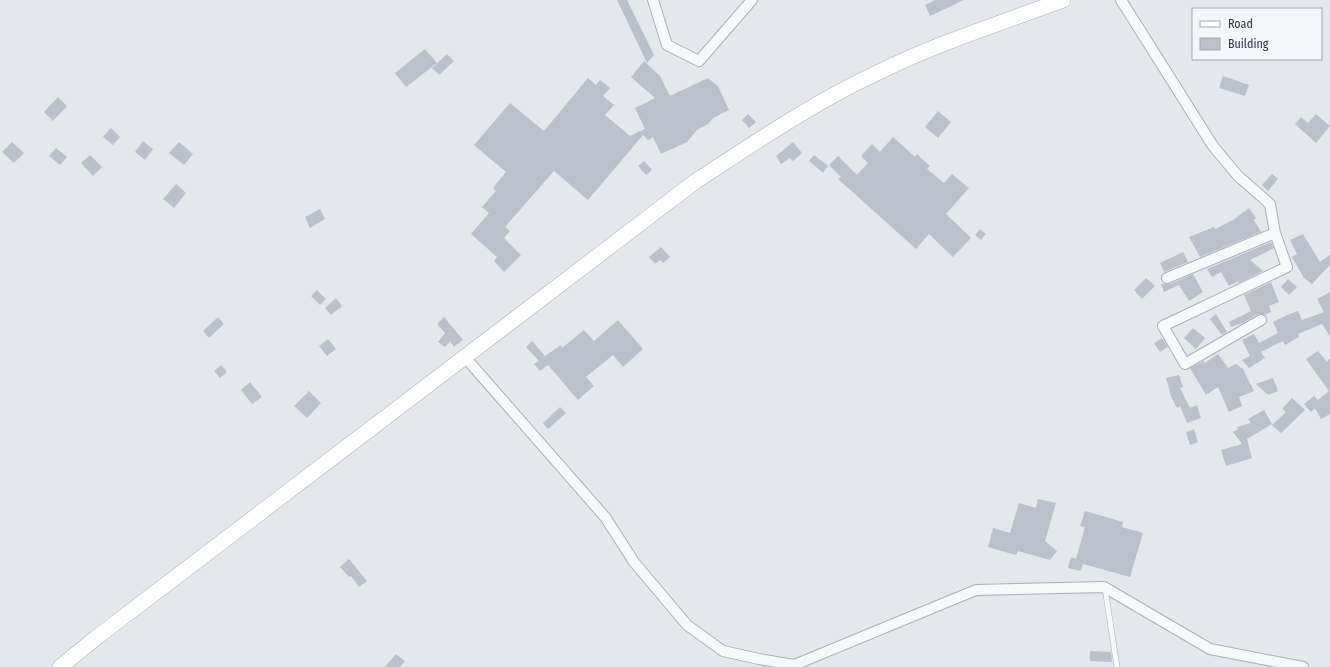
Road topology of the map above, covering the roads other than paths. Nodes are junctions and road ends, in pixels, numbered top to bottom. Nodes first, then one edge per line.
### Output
1 (653, 0) edge
2 (752, 0) edge
3 (1063, 0) edge
4 (1121, 0) edge
5 (1275, 233) junction
6 (1167, 278) dead end
7 (1261, 320) dead end
8 (464, 356) junction
9 (1104, 587) junction
10 (60, 667) edge
11 (1117, 667) edge
12 (1303, 667) edge

1 - 2 street
3 - 8 main road
4 - 5 street
5 - 6 street
5 - 7 street
8 - 9 street
8 - 10 main road
9 - 11 lane
9 - 12 street

